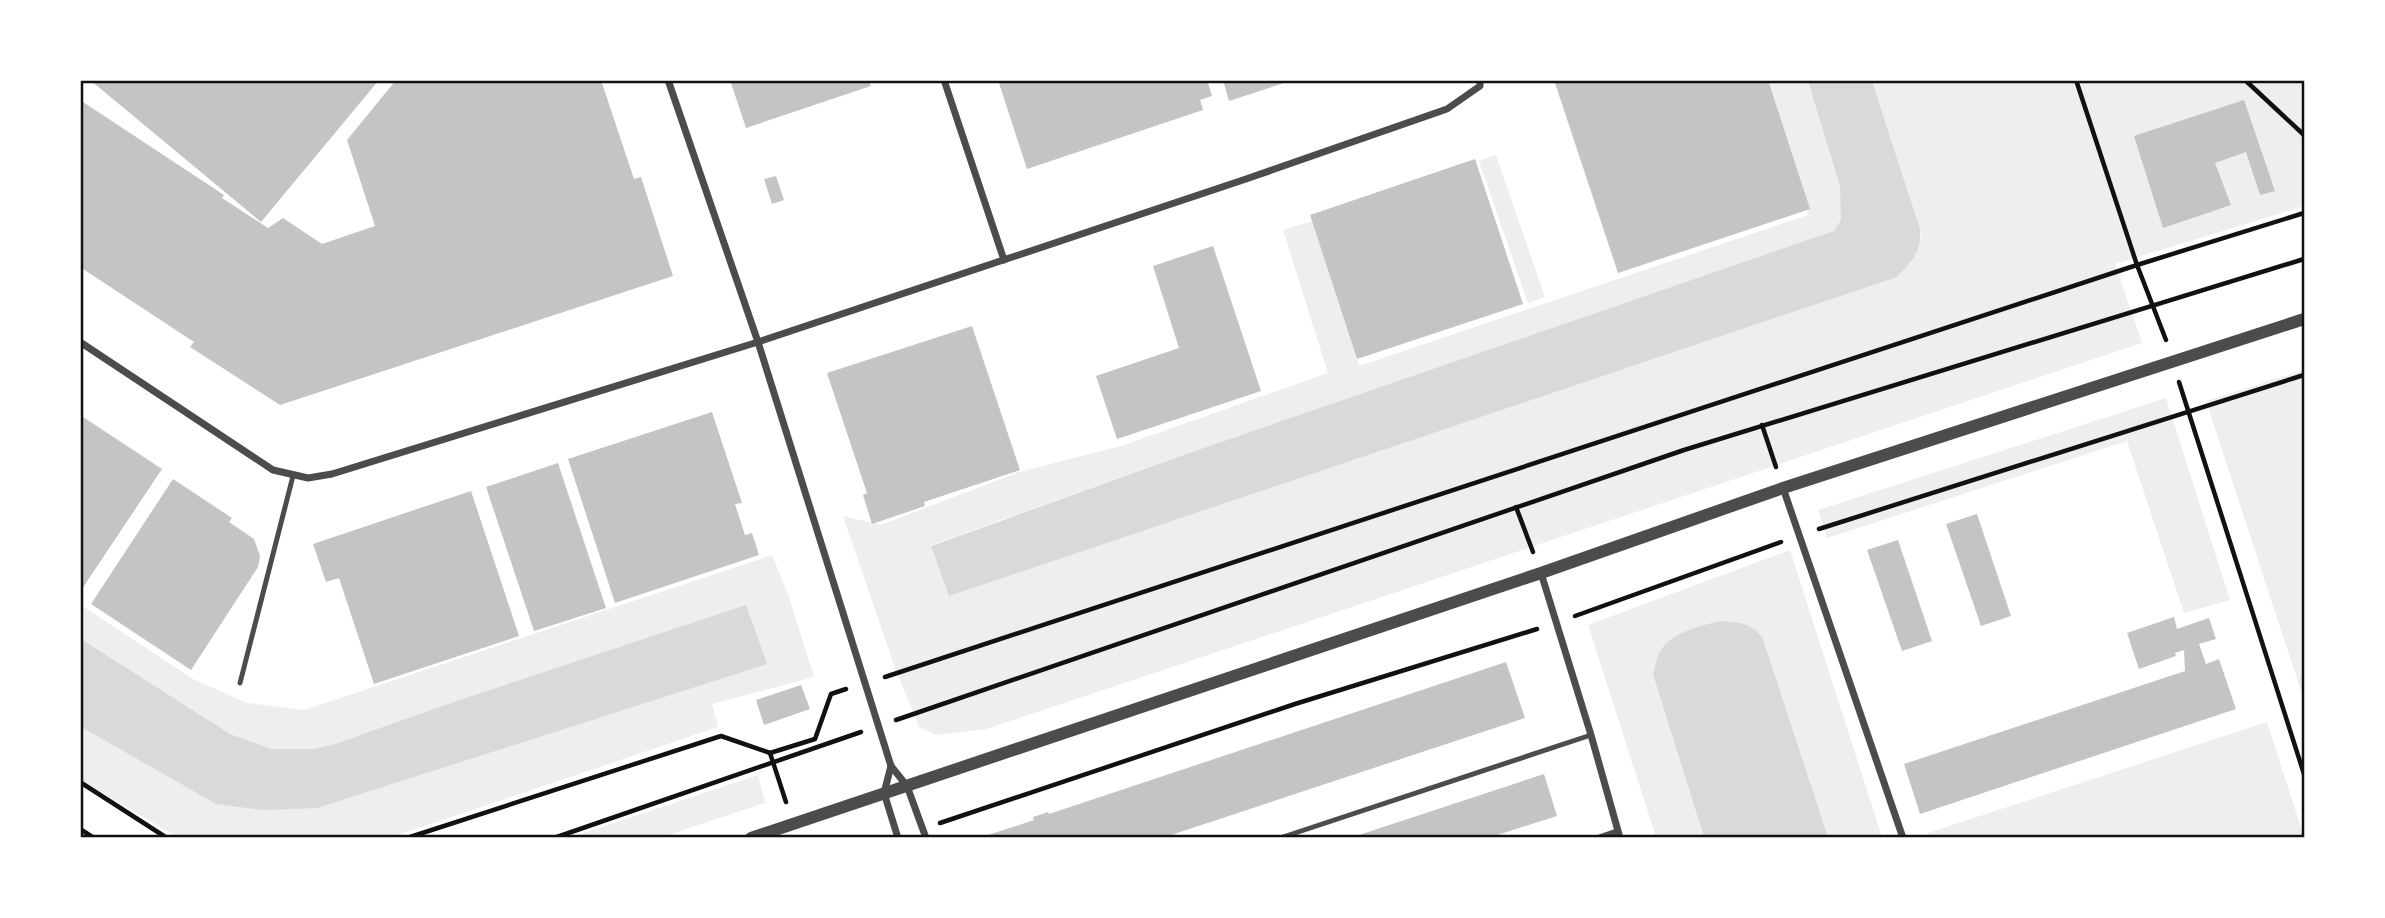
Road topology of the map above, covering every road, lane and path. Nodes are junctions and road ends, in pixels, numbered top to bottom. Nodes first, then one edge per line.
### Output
1 (668, 80) edge
2 (944, 80) edge
3 (1480, 80) edge
4 (2076, 80) edge
5 (2245, 80) edge
6 (2305, 135) edge
7 (2305, 213) edge
8 (2305, 259) edge
9 (1004, 260) junction
10 (2137, 265) junction
11 (2153, 307) junction
12 (2305, 319) edge
13 (80, 342) edge
14 (758, 342) junction
15 (2174, 362) junction
16 (2305, 375) edge
17 (2188, 413) junction
18 (1762, 425) junction
19 (293, 475) junction
20 (1783, 488) junction
21 (1516, 507) junction
22 (1799, 535) junction
23 (1541, 573) junction
24 (1557, 623) junction
25 (240, 683) dead end
26 (866, 683) junction
27 (879, 726) junction
28 (1591, 735) junction
29 (770, 753) junction
30 (773, 764) junction
31 (891, 766) junction
32 (2305, 774) edge
33 (80, 782) edge
34 (907, 786) junction
35 (884, 793) junction
36 (793, 824) junction
37 (80, 829) edge
38 (924, 833) edge
39 (1619, 834) edge
40 (94, 838) edge
41 (167, 838) edge
42 (407, 838) edge
43 (554, 838) edge
44 (751, 838) edge
45 (898, 838) edge
46 (1280, 838) edge
47 (1598, 838) edge
48 (1903, 838) edge

1 - 14 street
2 - 9 street
3 - 9 street
4 - 10 path
5 - 6 path
7 - 10 path
8 - 11 path
9 - 14 street
10 - 11 path
10 - 26 path
11 - 15 path
11 - 18 path
12 - 15 street
13 - 19 street
14 - 19 street
14 - 26 street
15 - 17 path
15 - 20 street
16 - 17 path
17 - 22 path
17 - 32 path
18 - 20 path
18 - 21 path
19 - 25 lane
20 - 22 street
20 - 23 street
21 - 23 path
21 - 27 path
22 - 24 path
22 - 48 street
23 - 24 street
23 - 34 street
24 - 28 street
24 - 38 path
26 - 27 street
26 - 29 path
27 - 30 path
27 - 31 street
28 - 39 street
28 - 46 lane
29 - 30 path
29 - 42 path
30 - 36 path
30 - 43 path
31 - 34 street
31 - 35 street
33 - 41 path
34 - 35 street
34 - 38 street
35 - 36 street
35 - 45 street
36 - 44 street
37 - 40 path
39 - 47 street

